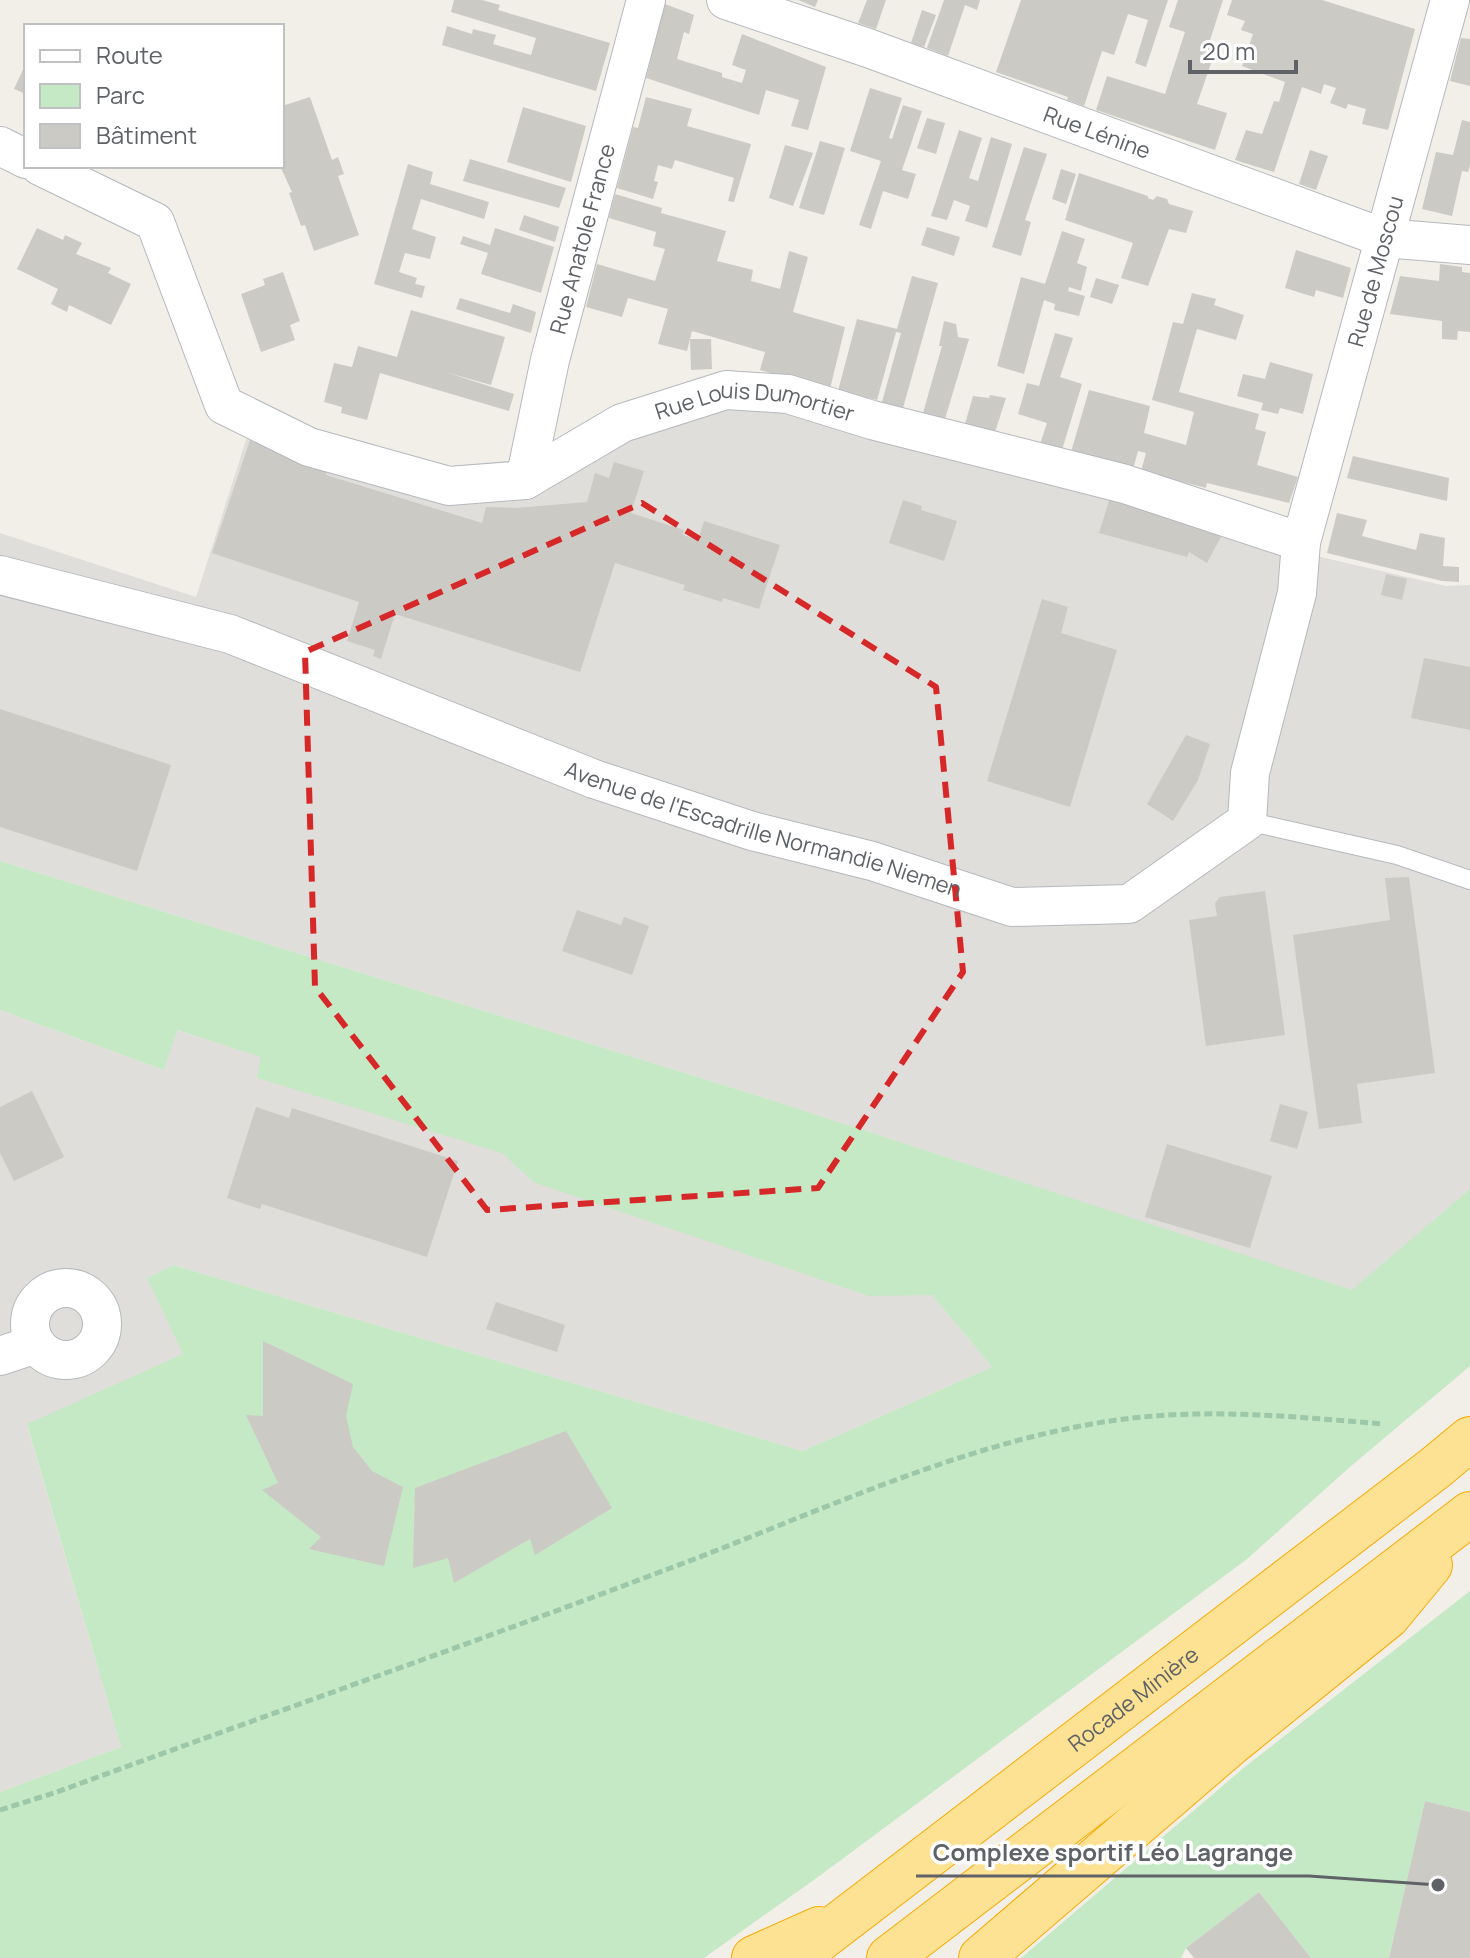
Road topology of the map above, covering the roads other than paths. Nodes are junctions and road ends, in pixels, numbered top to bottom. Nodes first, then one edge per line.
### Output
1 (646, 0) edge
2 (726, 0) edge
3 (1450, 0) edge
4 (0, 146) edge
5 (24, 158) edge
6 (44, 168) edge
7 (1384, 238) junction
8 (1470, 245) edge
9 (525, 480) junction
10 (1301, 542) junction
11 (0, 575) edge
12 (1247, 821) junction
13 (1470, 880) edge
14 (36, 1344) dead end
15 (0, 1356) edge
16 (1470, 1439) edge
17 (1470, 1514) edge
18 (854, 1913) junction
19 (754, 1958) edge
20 (795, 1958) edge
21 (889, 1958) edge
22 (981, 1958) edge

1 - 9 street, Rue Anatole France
2 - 7 street, Rue Lénine
3 - 7 street, Rue de Moscou
4 - 5 street
6 - 9 street, Rue Louis Dumortier
7 - 8 street, Rue Lénine
7 - 10 street, Rue de Moscou
9 - 10 street, Rue Louis Dumortier
10 - 12 street
11 - 12 street, Avenue de l'Escadrille Normandie Niemen
12 - 13 lane
14 - 15 street
16 - 18 highway, Rocade Minière
17 - 21 highway
17 - 22 highway
18 - 19 highway
18 - 20 highway, Rocade Minière

